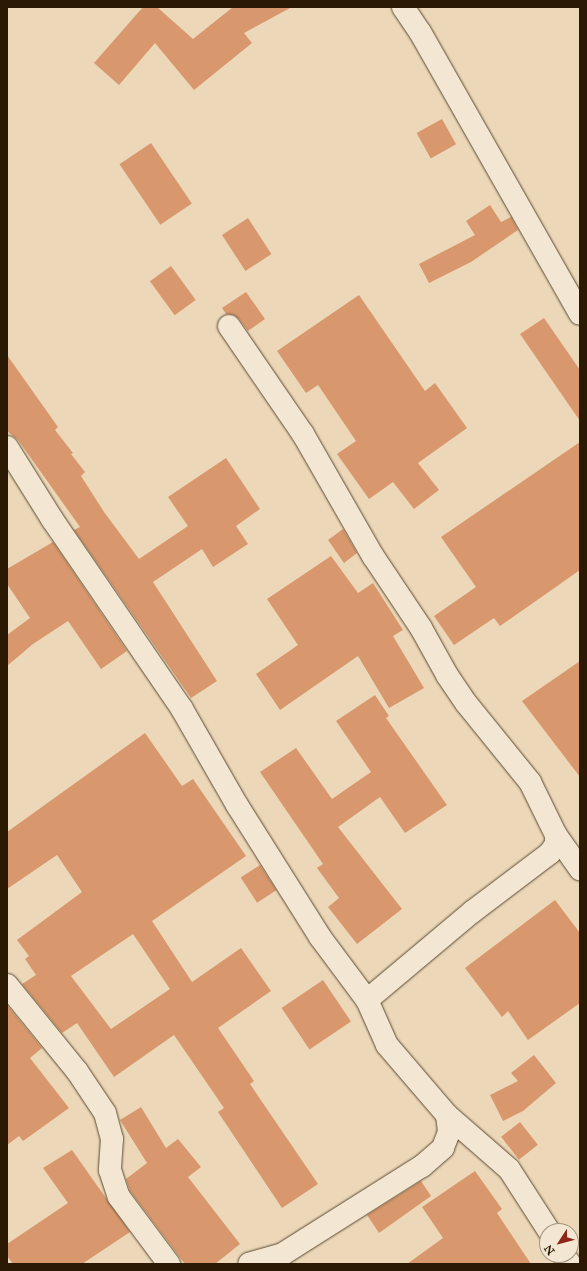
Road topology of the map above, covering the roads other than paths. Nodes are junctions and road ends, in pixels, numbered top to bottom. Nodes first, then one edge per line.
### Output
1 (403, 7) edge
2 (580, 314) edge
3 (229, 326) dead end
4 (7, 447) edge
5 (556, 835) junction
6 (580, 869) edge
7 (7, 985) edge
8 (367, 1000) junction
9 (447, 1115) junction
10 (543, 1223) edge
11 (169, 1264) edge
12 (249, 1264) edge

1 - 2 street
3 - 5 street
4 - 8 street
5 - 6 street
5 - 8 street
7 - 11 street
8 - 9 street
9 - 10 street
9 - 12 street

